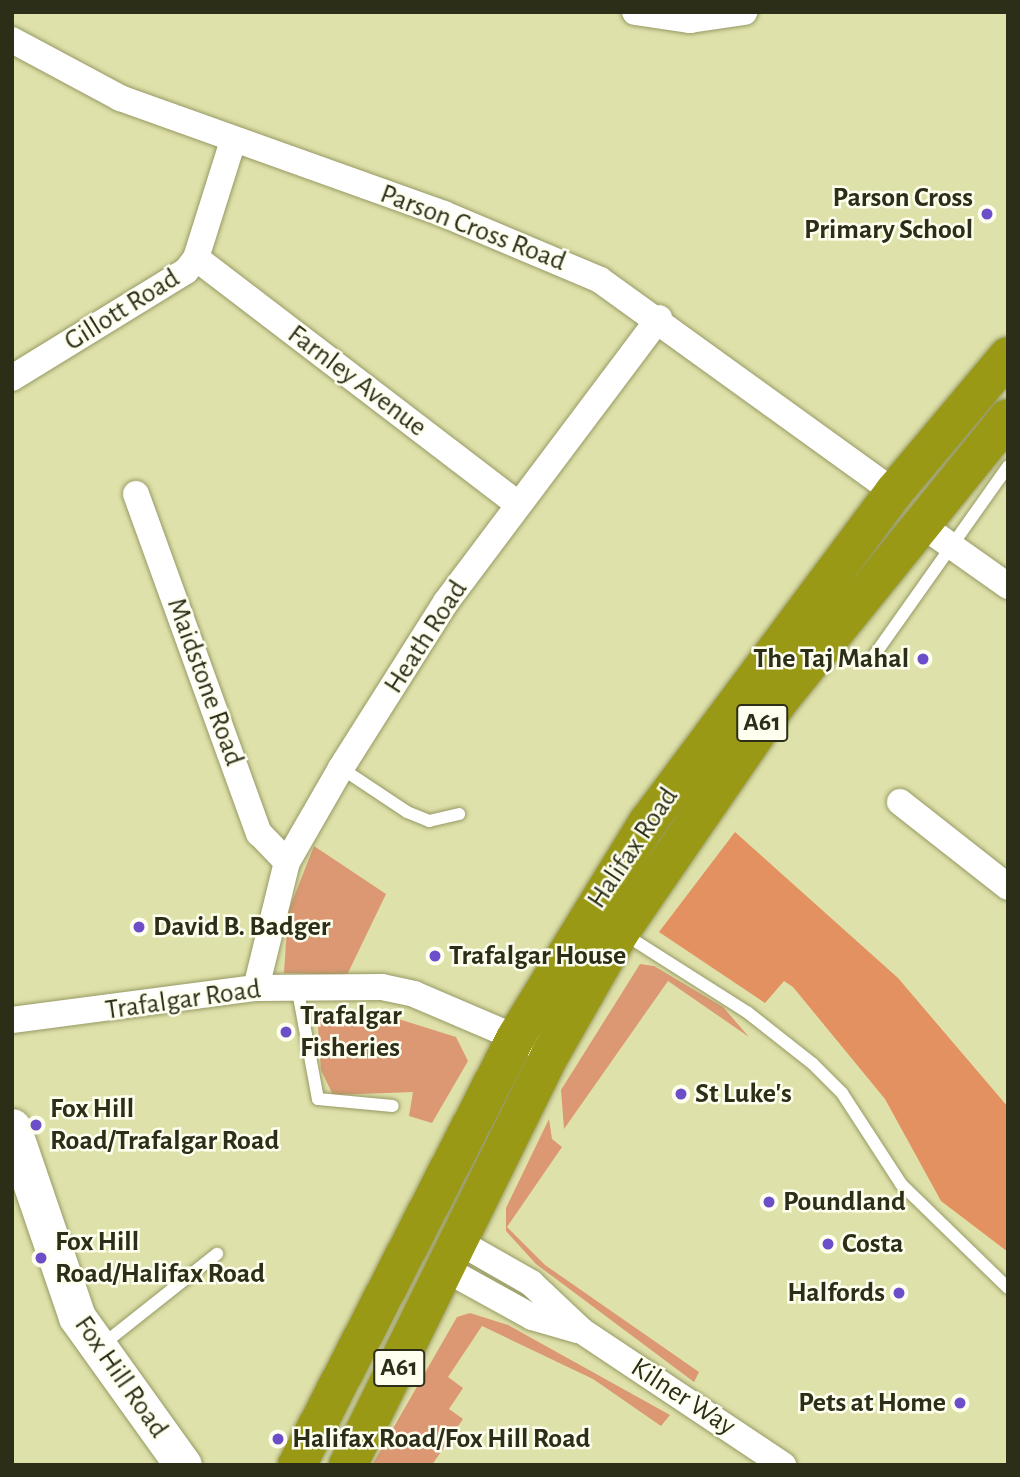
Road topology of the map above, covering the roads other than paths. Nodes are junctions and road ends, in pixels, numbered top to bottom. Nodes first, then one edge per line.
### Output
1 (635, 12) edge
2 (744, 12) edge
3 (12, 40) edge
4 (233, 141) junction
5 (196, 258) junction
6 (659, 318) junction
7 (1008, 356) edge
8 (12, 378) edge
9 (1008, 418) edge
10 (1008, 466) edge
11 (894, 492) junction
12 (136, 494) dead end
13 (518, 504) junction
14 (919, 523) junction
15 (950, 547) junction
16 (1008, 586) edge
17 (873, 657) dead end
18 (341, 768) junction
19 (900, 802) dead end
20 (459, 814) dead end
21 (287, 862) junction
22 (1008, 887) edge
23 (620, 932) junction
24 (296, 986) junction
25 (256, 988) junction
26 (12, 1020) edge
27 (516, 1037) junction
28 (551, 1052) junction
29 (393, 1106) dead end
30 (12, 1127) edge
31 (417, 1234) junction
32 (217, 1254) dead end
33 (454, 1256) junction
34 (1008, 1288) edge
35 (96, 1350) junction
36 (183, 1465) edge
37 (298, 1465) edge
38 (348, 1465) edge
39 (783, 1465) edge

1 - 2 street
3 - 4 street, Parson Cross Road
4 - 5 street, Gillott Road
4 - 6 street, Parson Cross Road
5 - 8 street, Gillott Road
5 - 13 street, Farnley Avenue
6 - 11 street, Parson Cross Road
6 - 13 street, Heath Road
7 - 11 highway, Halifax Road / A61
9 - 14 highway, Halifax Road / A61
10 - 15 lane
11 - 27 highway, Halifax Road / A61
12 - 21 street, Maidstone Road
13 - 18 street, Heath Road
14 - 15 street
14 - 23 highway, Halifax Road / A61
15 - 16 street
15 - 17 lane
18 - 20 lane
18 - 21 street, Heath Road
19 - 22 street
21 - 25 street, Heath Road
23 - 28 highway, Halifax Road / A61
23 - 34 lane
24 - 25 street, Trafalgar Road
24 - 27 street, Trafalgar Road
24 - 29 lane
25 - 26 street, Trafalgar Road
27 - 28 street, Trafalgar Road
27 - 31 highway, Halifax Road / A61
28 - 33 highway, Halifax Road / A61
30 - 35 street, Fox Hill Road
31 - 33 highway
31 - 37 highway, Halifax Road / A61
32 - 35 lane
33 - 38 highway, Halifax Road / A61
33 - 39 street, Kilner Way
35 - 36 street, Fox Hill Road

